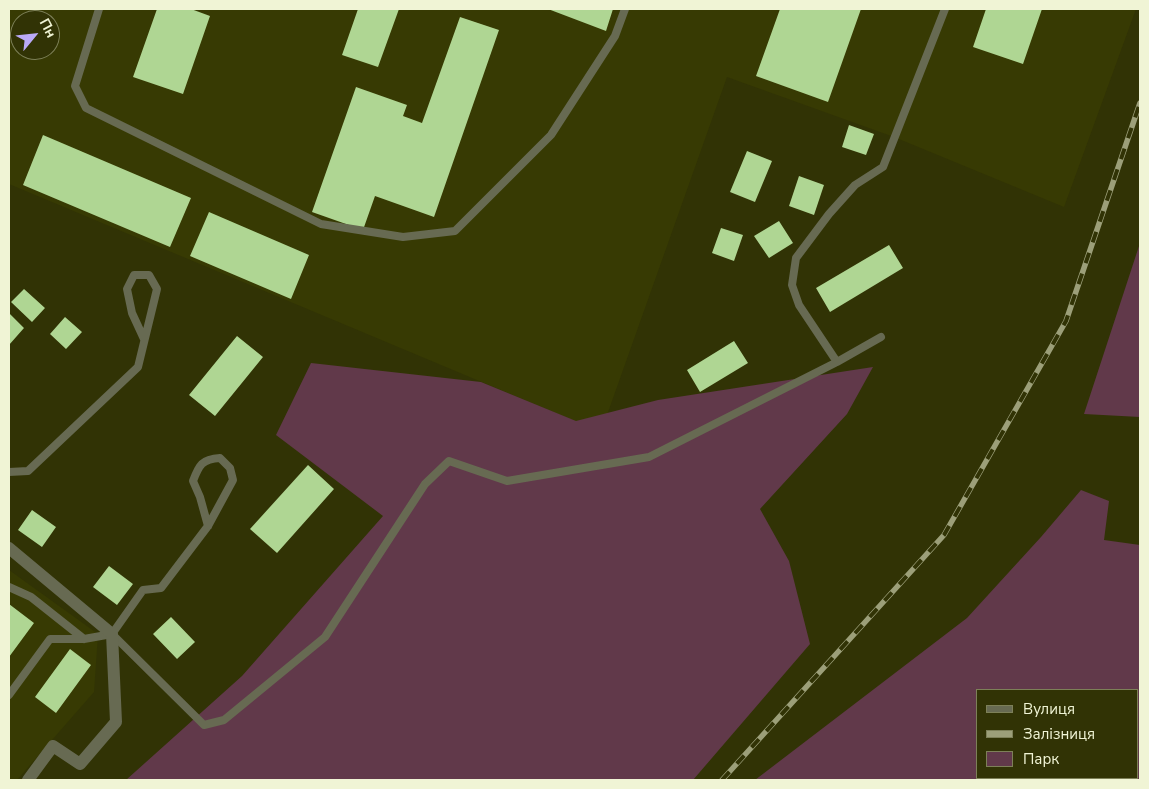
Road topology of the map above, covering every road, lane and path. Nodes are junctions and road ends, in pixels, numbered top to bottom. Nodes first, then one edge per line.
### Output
1 (99, 9) edge
2 (625, 9) edge
3 (946, 9) edge
4 (881, 338) dead end
5 (144, 339) junction
6 (837, 362) junction
7 (9, 472) edge
8 (208, 526) junction
9 (9, 548) edge
10 (9, 587) edge
11 (112, 634) junction
12 (84, 639) junction
13 (9, 696) edge
14 (28, 780) edge

1 - 2 lane
3 - 6 lane
4 - 6 lane
5 - 5 lane
5 - 7 lane
6 - 11 lane
8 - 8 lane
8 - 11 lane
9 - 11 street
10 - 12 lane
11 - 12 lane
11 - 14 street
12 - 13 lane

